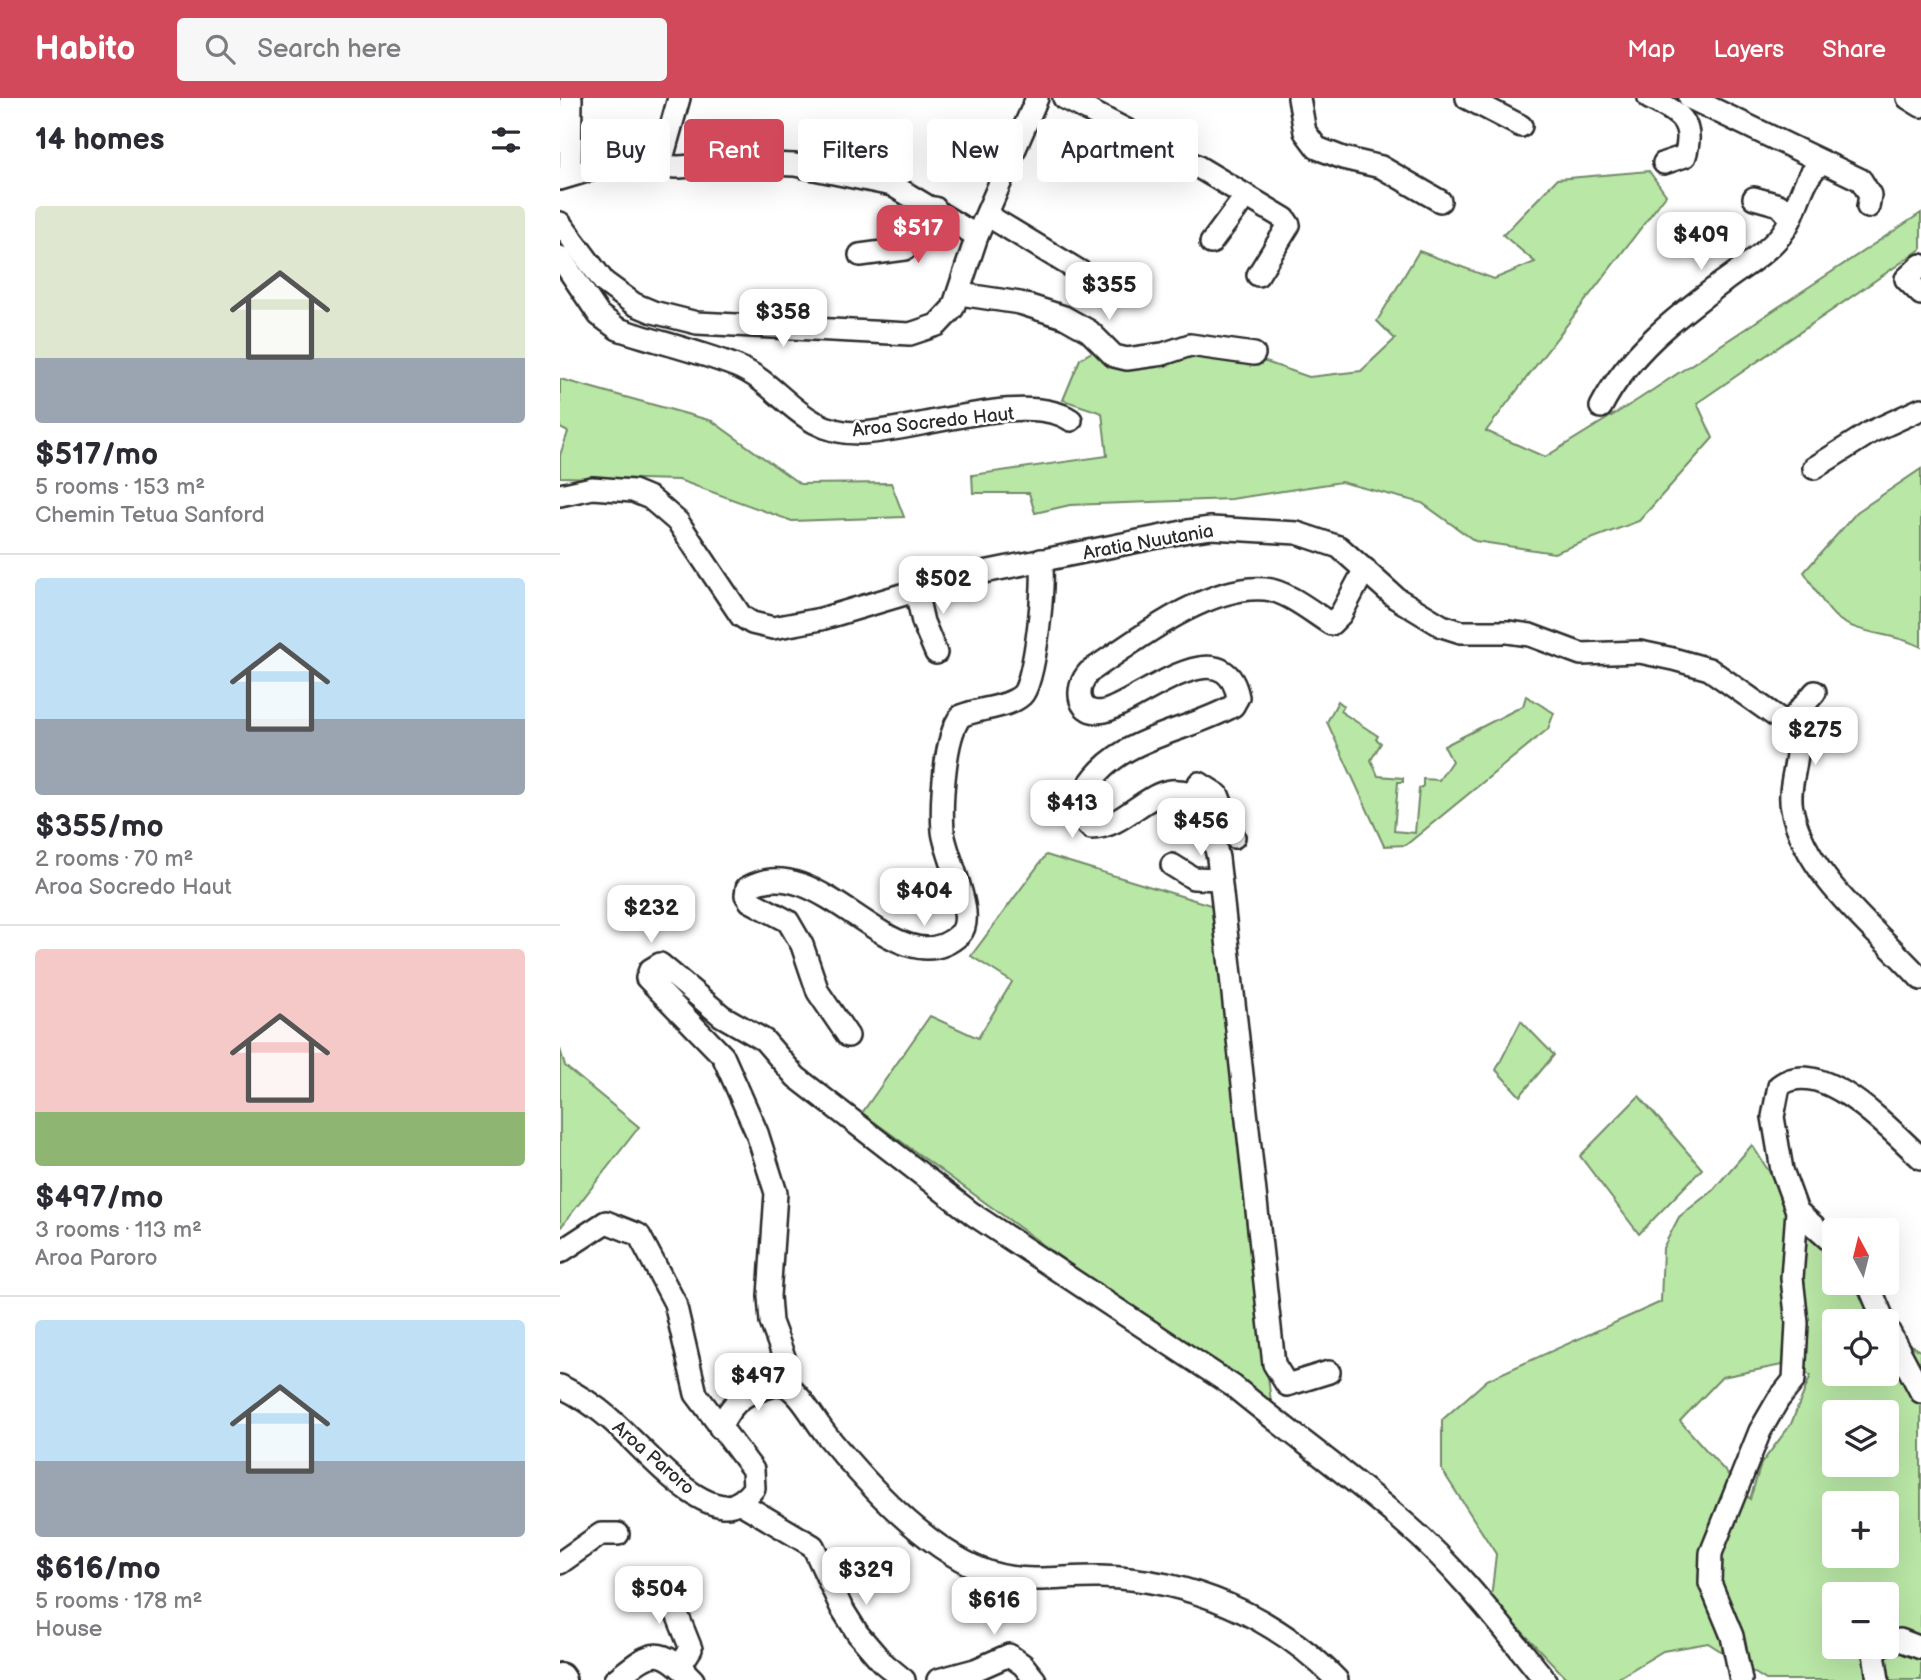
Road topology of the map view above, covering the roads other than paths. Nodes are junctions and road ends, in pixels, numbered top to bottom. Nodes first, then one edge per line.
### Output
1 (571, 98) edge
2 (679, 98) edge
3 (1037, 98) edge
4 (1064, 98) edge
5 (1299, 98) edge
6 (1467, 98) edge
7 (1649, 98) edge
8 (1690, 98) edge
9 (1908, 98) edge
10 (1921, 106) edge
11 (1521, 126) dead end
12 (670, 130) edge
13 (1823, 162) junction
14 (1664, 163) dead end
15 (670, 166) edge
16 (565, 177) edge
17 (1245, 197) junction
18 (1754, 198) dead end
19 (1440, 201) dead end
20 (1868, 207) dead end
21 (935, 208) junction
22 (987, 215) junction
23 (1790, 217) junction
24 (560, 222) edge
25 (977, 236) junction
26 (1211, 243) dead end
27 (860, 254) dead end
28 (560, 257) edge
29 (1921, 265) edge
30 (1258, 275) dead end
31 (960, 294) junction
32 (1117, 294) dead end
33 (1921, 294) edge
34 (1254, 354) dead end
35 (1601, 407) dead end
36 (1921, 409) edge
37 (1071, 419) dead end
38 (1814, 468) dead end
39 (560, 495) edge
40 (1041, 560) junction
41 (1365, 569) junction
42 (916, 591) junction
43 (936, 653) dead end
44 (1815, 692) dead end
45 (1785, 721) junction
46 (1178, 790) junction
47 (1234, 837) dead end
48 (1172, 865) dead end
49 (1220, 879) junction
50 (1921, 979) edge
51 (848, 1036) dead end
52 (1921, 1158) edge
53 (1797, 1211) junction
54 (1822, 1233) edge
55 (560, 1252) edge
56 (1899, 1351) edge
57 (1329, 1372) dead end
58 (782, 1382) junction
59 (560, 1386) edge
60 (1921, 1392) edge
61 (720, 1428) junction
62 (739, 1502) junction
63 (618, 1534) dead end
64 (560, 1563) edge
65 (673, 1592) dead end
66 (1899, 1640) edge
67 (1921, 1648) edge
68 (1875, 1659) edge
69 (687, 1673) edge
70 (615, 1680) edge
71 (904, 1680) edge
72 (938, 1680) edge
73 (1035, 1680) edge
74 (1337, 1680) edge
75 (1545, 1680) edge
76 (1741, 1680) edge
77 (1878, 1680) edge

1 - 16 street
2 - 12 street
3 - 22 street
4 - 17 street
5 - 19 street
6 - 11 street
7 - 14 street
8 - 13 street
9 - 10 street
13 - 20 street
13 - 23 street
15 - 21 street
17 - 26 street
17 - 30 street
18 - 23 street
21 - 25 street
21 - 27 street
22 - 25 street
22 - 32 street
23 - 35 street
24 - 31 street
25 - 31 street
28 - 37 street, Aroa Socredo Haut
29 - 33 street
31 - 34 street
36 - 38 street
39 - 42 street, Aratia Nuutania
40 - 41 street, Aratia Nuutania
40 - 42 street, Aratia Nuutania
40 - 51 street
41 - 45 street, Aratia Nuutania
41 - 46 street
42 - 43 street
44 - 45 street
45 - 50 street
46 - 47 street
46 - 49 street
48 - 49 street
49 - 57 street
52 - 53 street
53 - 54 street
53 - 76 street
55 - 61 street
56 - 60 street
58 - 61 street
58 - 74 street
58 - 75 street
59 - 62 street, Aroa Paroro
61 - 62 street
62 - 71 street
63 - 64 street
65 - 69 street
66 - 67 street
68 - 77 street
69 - 70 street
72 - 73 street

